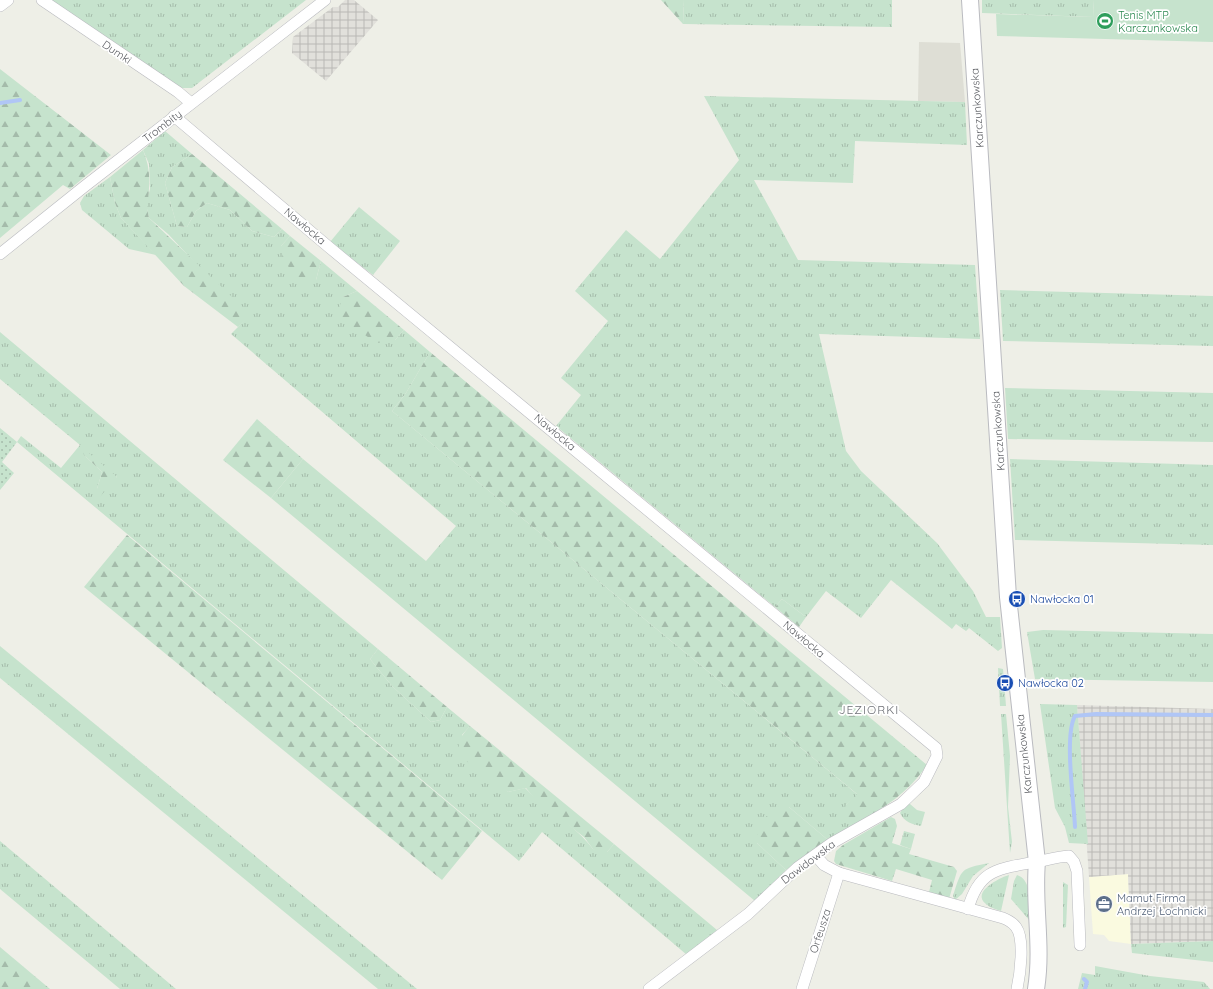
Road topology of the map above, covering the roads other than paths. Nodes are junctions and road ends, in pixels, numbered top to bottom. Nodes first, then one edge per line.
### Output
1 (8, 0) edge
2 (42, 0) edge
3 (325, 0) edge
4 (970, 0) edge
5 (0, 6) edge
6 (191, 104) junction
7 (174, 116) junction
8 (0, 254) edge
9 (936, 748) joint
10 (816, 856) junction
11 (1037, 862) junction
12 (839, 873) junction
13 (968, 909) junction
14 (1080, 945) dead end
15 (649, 989) edge
16 (802, 989) edge
17 (1017, 989) edge
18 (1036, 989) edge
19 (1043, 989) edge

1 - 5 street
2 - 6 street, Dumki
3 - 6 street, Trombity
4 - 11 street, Karczunkowska
6 - 7 street, Trombity
7 - 8 street, Trombity
7 - 9 street, Nawłocka
9 - 10 street, Dawidowska
10 - 12 street
10 - 15 street, Dawidowska
11 - 13 street
11 - 14 street
11 - 18 street, Karczunkowska
11 - 19 street, Karczunkowska
12 - 13 street
12 - 16 street, Orfeusza
13 - 17 street

